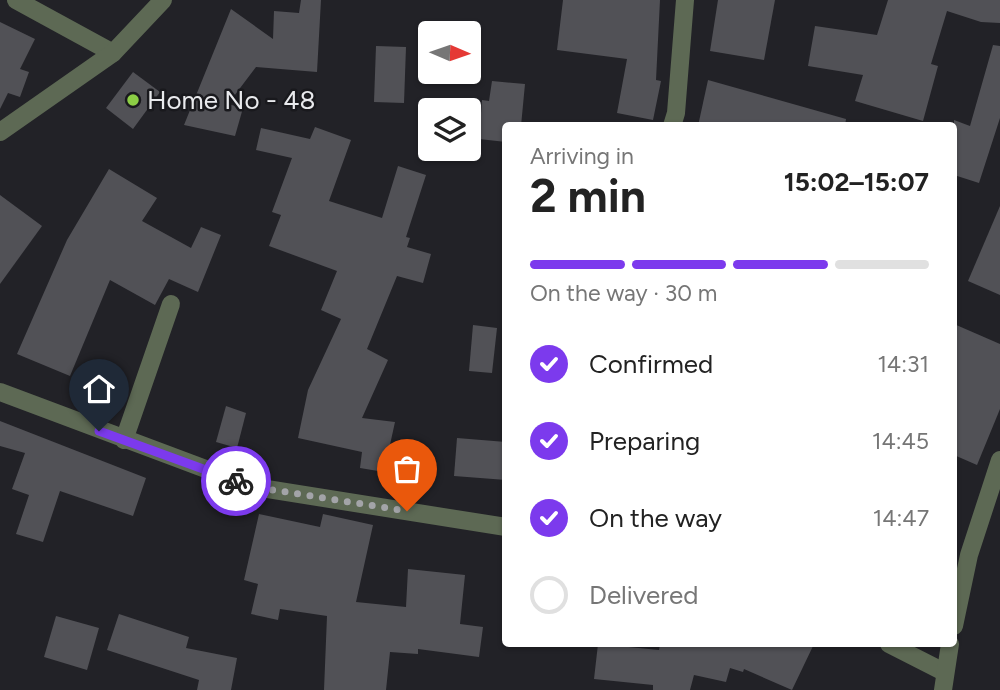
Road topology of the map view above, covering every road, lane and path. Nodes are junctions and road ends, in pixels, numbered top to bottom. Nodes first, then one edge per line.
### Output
1 (16, 0) edge
2 (163, 0) edge
3 (685, 0) edge
4 (113, 52) junction
5 (673, 122) edge
6 (0, 132) edge
7 (171, 304) dead end
8 (0, 392) edge
9 (124, 440) junction
10 (1000, 460) edge
11 (502, 526) edge
12 (957, 612) edge
13 (894, 647) edge
14 (949, 647) edge
15 (943, 681) edge

1 - 4 street
2 - 4 street
3 - 5 street
4 - 6 street
7 - 9 street
8 - 9 street
9 - 11 street
10 - 12 street
13 - 15 street
14 - 15 street

